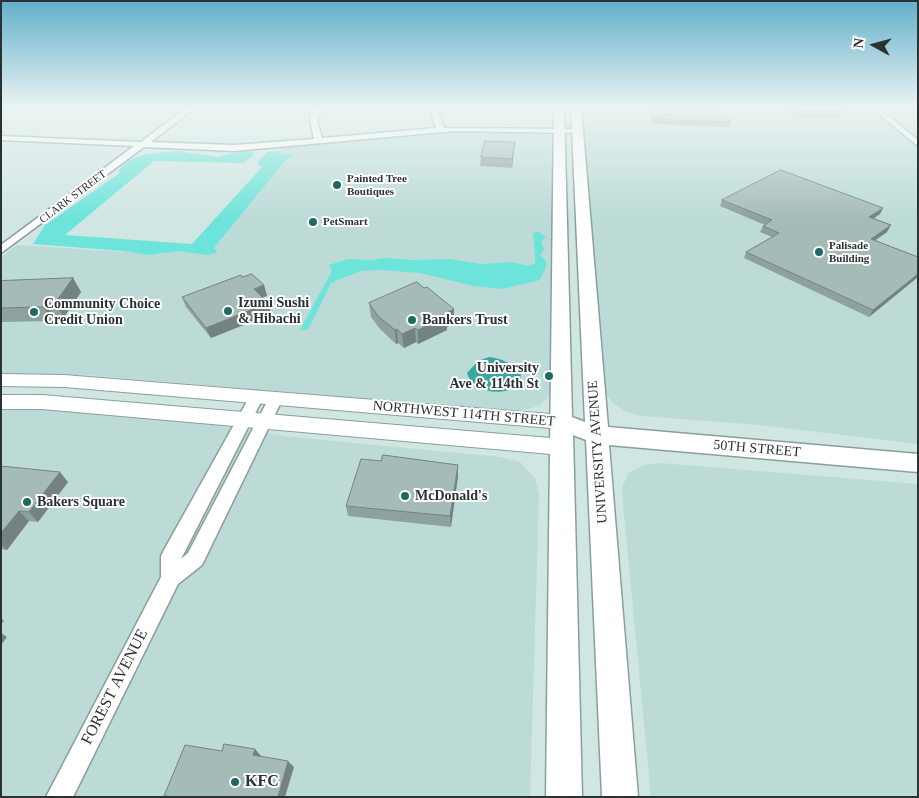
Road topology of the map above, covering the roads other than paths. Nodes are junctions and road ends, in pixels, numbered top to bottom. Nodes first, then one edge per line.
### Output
1 (142, 144) edge
2 (148, 144) edge
3 (287, 144) edge
4 (560, 144) edge
5 (578, 144) edge
6 (1, 250) edge
7 (1, 380) edge
8 (266, 397) junction
9 (1, 402) edge
10 (255, 421) junction
11 (562, 435) junction
12 (597, 435) junction
13 (918, 464) edge
14 (59, 797) edge
15 (564, 797) edge
16 (620, 797) edge

1 - 6 street, CLARK STREET
2 - 3 street
4 - 11 main road
5 - 12 main road, UNIVERSITY AVENUE
7 - 8 street, NORTHWEST 114TH STREET
8 - 10 street, FOREST AVENUE
8 - 11 street, NORTHWEST 114TH STREET
9 - 10 street, NORTHWEST 114TH STREET
10 - 11 street, NORTHWEST 114TH STREET
10 - 14 street, FOREST AVENUE
11 - 12 main road, NORTHWEST 114TH STREET
11 - 15 main road
12 - 13 main road, 50TH STREET
12 - 16 main road, UNIVERSITY AVENUE

